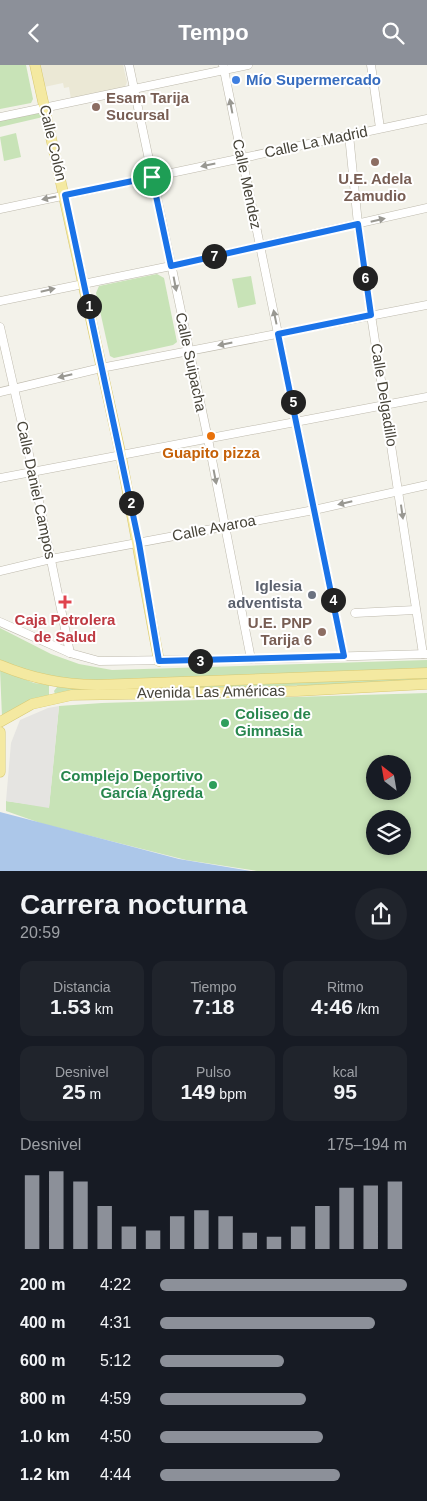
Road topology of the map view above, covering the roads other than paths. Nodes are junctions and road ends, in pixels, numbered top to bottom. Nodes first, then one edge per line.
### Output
1 (35, 65) edge
2 (129, 65) edge
3 (248, 65) edge
4 (371, 65) edge
5 (224, 68) edge
6 (134, 88) junction
7 (44, 107) junction
8 (0, 117) edge
9 (427, 119) edge
10 (380, 128) junction
11 (349, 135) junction
12 (241, 158) junction
13 (152, 177) junction
14 (65, 195) junction
15 (427, 208) edge
16 (0, 209) edge
17 (358, 224) junction
18 (260, 246) junction
19 (171, 266) junction
20 (85, 282) junction
21 (0, 301) edge
22 (427, 305) edge
23 (371, 315) junction
24 (0, 327) edge
25 (278, 334) junction
26 (188, 351) junction
27 (101, 368) junction
28 (14, 389) junction
29 (0, 391) edge
30 (427, 397) edge
31 (386, 406) junction
32 (297, 423) junction
33 (208, 439) junction
34 (121, 456) junction
35 (33, 472) junction
36 (0, 479) edge
37 (427, 485) edge
38 (399, 490) junction
39 (314, 510) junction
40 (224, 526) junction
41 (139, 543) junction
42 (50, 559) junction
43 (0, 571) edge
44 (415, 610) junction
45 (355, 613) dead end
46 (0, 622) edge
47 (70, 653) junction
48 (425, 654) edge
49 (344, 656) junction
50 (251, 659) junction
51 (159, 661) junction
52 (0, 665) edge
53 (427, 673) edge
54 (55, 683) junction
55 (427, 684) edge
56 (54, 698) junction
57 (0, 722) edge
58 (0, 732) edge
59 (0, 772) edge

1 - 7 main road, Calle Colón
2 - 6 street, Calle Suipacha
3 - 5 street
4 - 10 street
5 - 6 street
12 -> 5 street, Calle Mendez
6 - 7 street
6 - 13 street, Calle Suipacha
7 - 8 street
7 - 14 main road, Calle Colón
9 - 10 street, Calle La Madrid
10 - 11 street, Calle La Madrid
11 - 12 street, Calle La Madrid
11 - 17 street, Calle Delgadillo
12 -> 13 street, Calle La Madrid
12 - 18 street, Calle Mendez
13 - 14 street, Calle La Madrid
13 - 19 street, Calle Suipacha
14 -> 16 street, Calle La Madrid
14 - 20 main road, Calle Colón
17 -> 15 street
17 - 18 street
17 - 23 street, Calle Delgadillo
18 - 19 street
25 -> 18 street, Calle Mendez
19 - 20 street
19 -> 26 street, Calle Suipacha
21 -> 20 street
20 - 27 main road, Calle Colón
22 - 23 street
23 - 25 street
23 - 31 street, Calle Delgadillo
24 - 28 street, Calle Daniel Campos
25 -> 26 street
25 - 32 street, Calle Mendez
26 - 27 street
26 - 33 street, Calle Suipacha
27 -> 28 street
27 - 34 main road, Calle Colón
28 - 29 street
28 - 35 street, Calle Daniel Campos
30 - 31 street
31 - 32 street
31 - 38 street, Calle Delgadillo
32 - 33 street
32 - 39 street, Calle Mendez
33 - 34 street
33 -> 40 street, Calle Suipacha
34 - 35 street
34 - 41 main road, Calle Colón
35 - 36 street
35 - 42 street, Calle Daniel Campos
37 - 38 street, Calle Avaroa
38 -> 39 street, Calle Avaroa
38 -> 44 street, Calle Delgadillo
39 - 40 street, Calle Avaroa
39 - 49 street, Calle Mendez
40 - 41 street, Calle Avaroa
40 - 50 street, Calle Suipacha
41 - 42 street, Calle Avaroa
41 - 51 main road, Calle Colón
42 - 43 street, Calle Avaroa
42 - 47 street, Calle Daniel Campos
44 - 45 street
44 - 48 street, Calle Delgadillo
46 - 47 street, Avenida Las Américas
47 - 51 street, Avenida Las Américas
48 - 49 street, Avenida Las Américas
49 - 50 street, Avenida Las Américas
50 - 51 street, Avenida Las Américas
52 - 54 main road, Avenida Las Américas
53 - 54 main road, Avenida Las Américas
54 - 56 main road
55 - 56 main road, Avenida Las Américas
56 - 57 main road, Avenida Las Américas
58 - 59 main road

